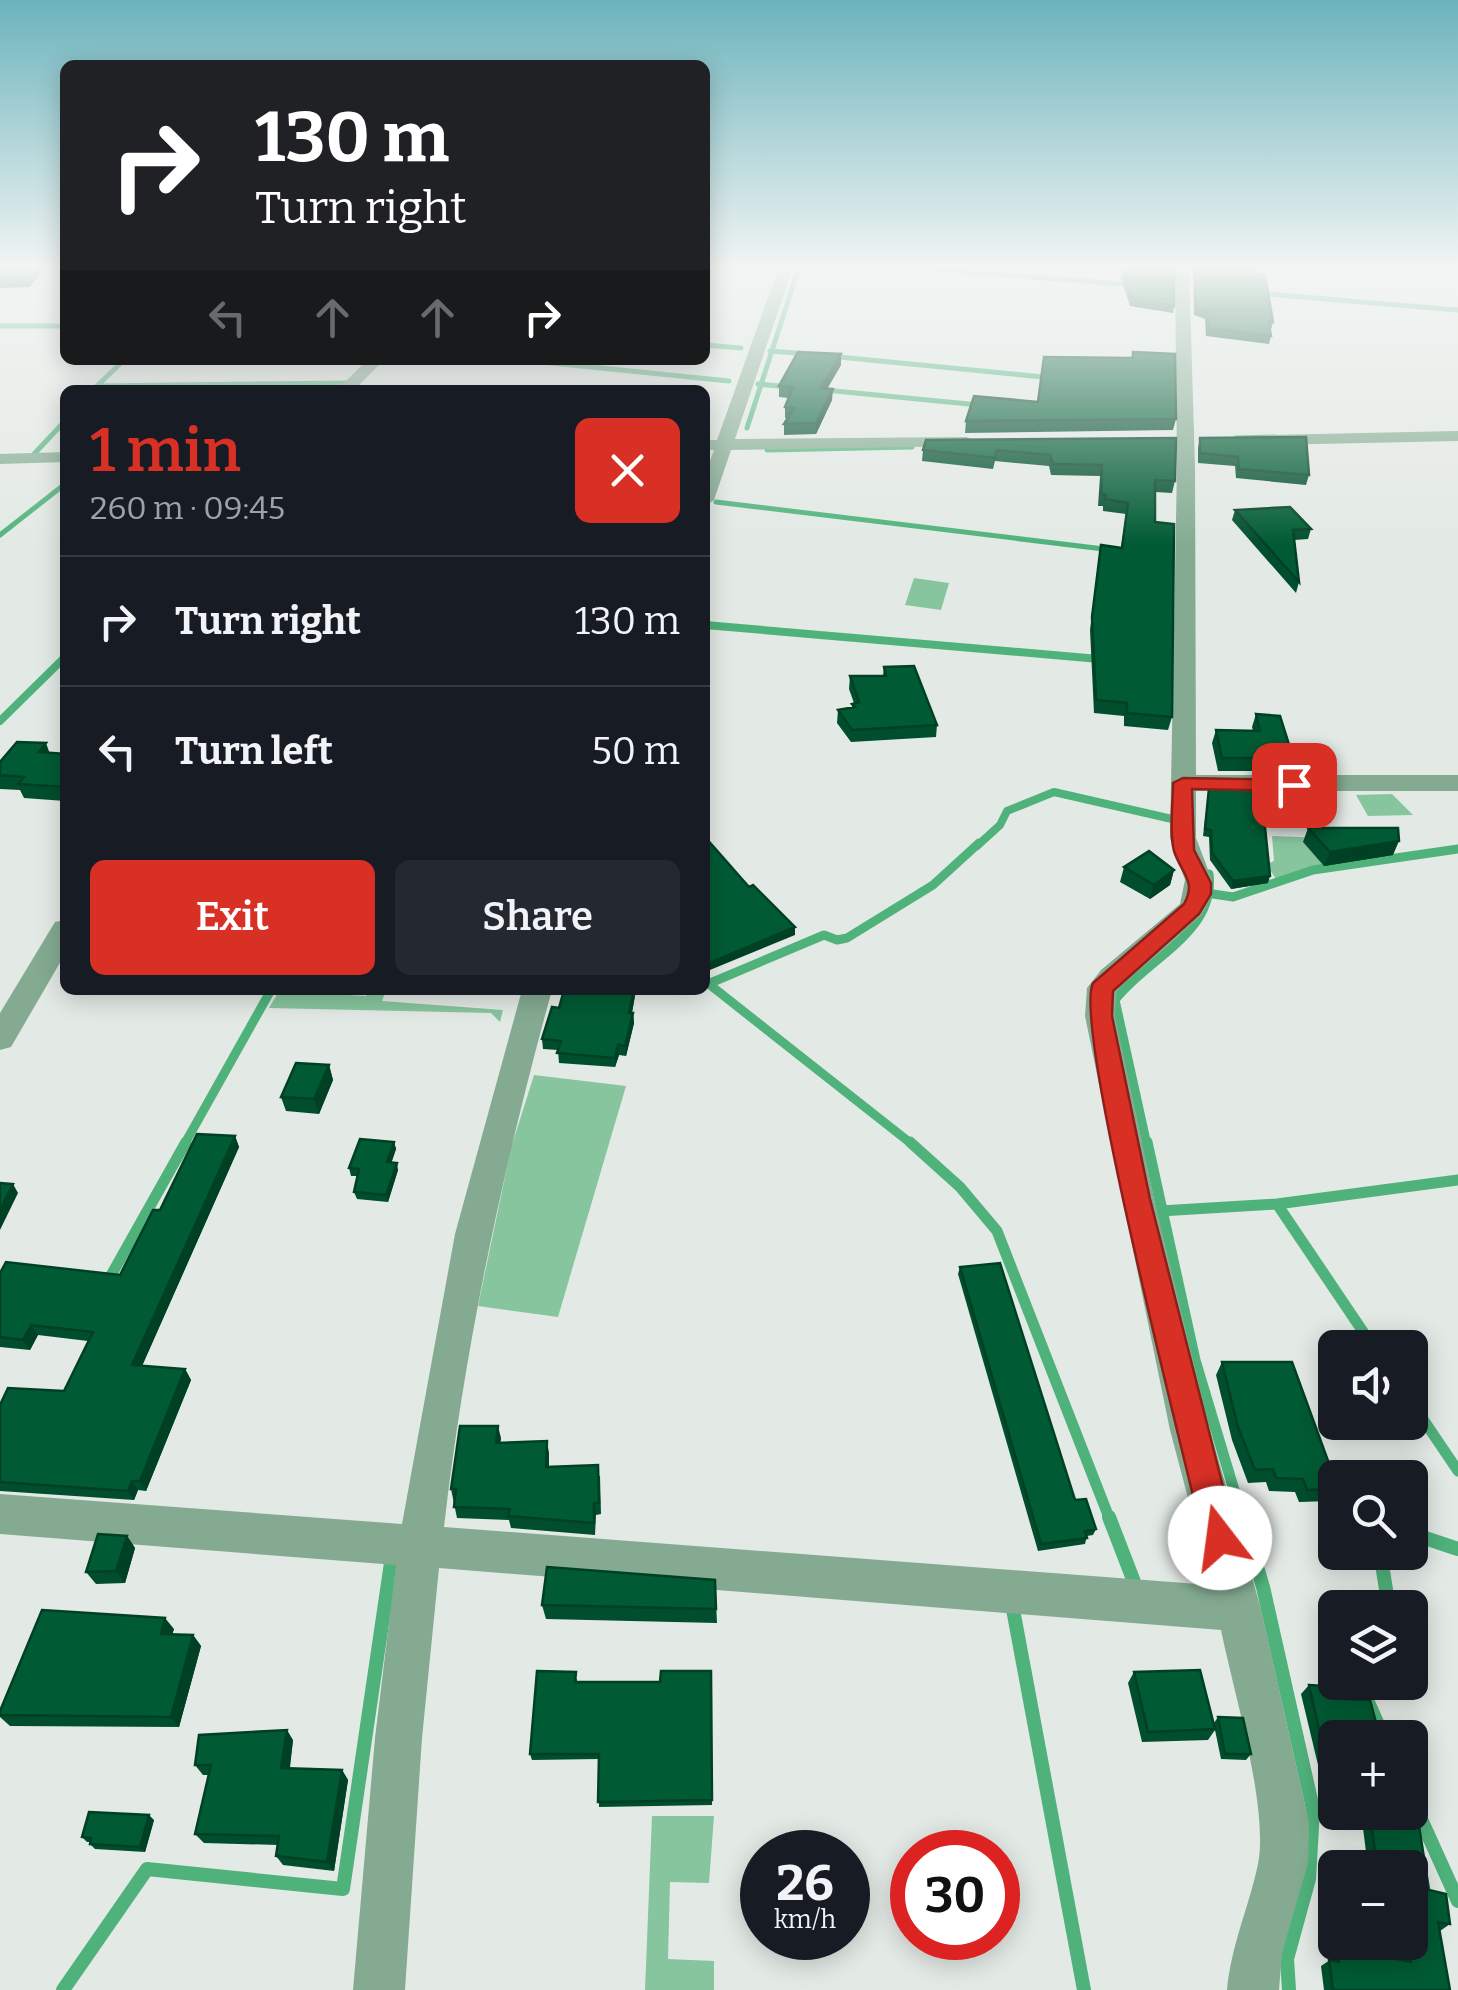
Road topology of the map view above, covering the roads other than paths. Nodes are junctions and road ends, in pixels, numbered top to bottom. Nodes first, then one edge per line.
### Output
1 (748, 360) edge
2 (1179, 360) edge
3 (1198, 360) edge
4 (371, 365) edge
5 (350, 385) edge
6 (1458, 436) edge
7 (1241, 440) edge
8 (980, 442) edge
9 (1176, 442) junction
10 (714, 445) edge
11 (60, 458) edge
12 (0, 459) edge
13 (1458, 783) edge
14 (1193, 784) junction
15 (60, 937) edge
16 (536, 995) edge
17 (0, 1039) edge
18 (0, 1514) edge
19 (422, 1547) junction
20 (1239, 1610) junction
21 (379, 1990) edge
22 (1252, 1990) edge

1 - 10 street
2 - 9 street
3 - 9 street
4 - 5 street
6 - 7 street
8 - 10 street
9 - 14 street
11 - 12 street
13 - 14 street
14 - 20 street
15 - 17 street
16 - 19 street
18 - 19 street
19 - 20 street
19 - 21 street
20 - 22 street

